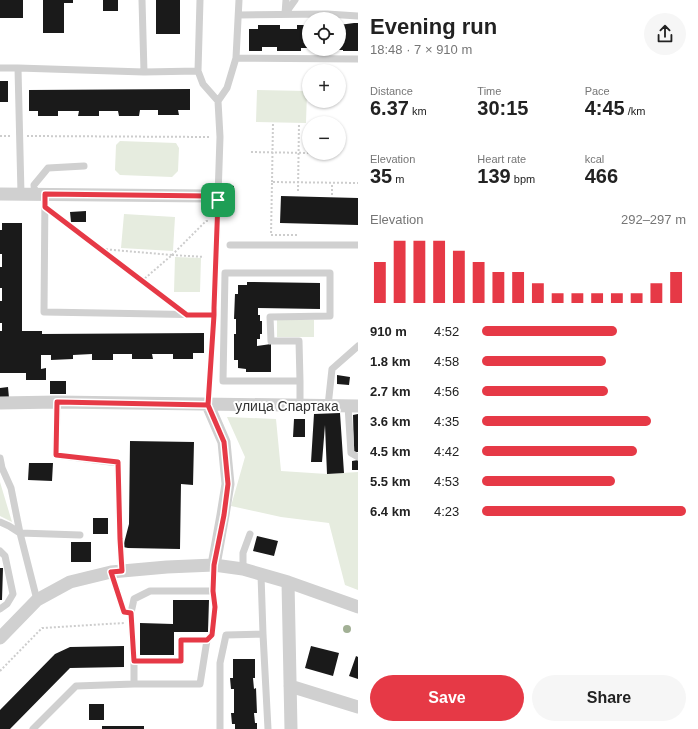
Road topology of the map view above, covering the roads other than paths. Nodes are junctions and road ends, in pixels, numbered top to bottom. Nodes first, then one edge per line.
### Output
1 (142, 0) edge
2 (200, 0) edge
3 (240, 0) edge
4 (286, 0) edge
5 (295, 0) edge
6 (285, 14) junction
7 (239, 15) junction
8 (358, 16) edge
9 (236, 58) junction
10 (358, 59) edge
11 (0, 68) edge
12 (18, 68) junction
13 (198, 71) junction
14 (144, 72) junction
15 (218, 101) junction
16 (84, 166) dead end
17 (0, 194) edge
18 (21, 194) junction
19 (40, 194) junction
20 (218, 200) junction
21 (230, 245) dead end
22 (358, 245) edge
23 (358, 346) edge
24 (300, 381) junction
25 (57, 402) junction
26 (0, 403) edge
27 (208, 405) junction
28 (300, 406) junction
29 (328, 406) junction
30 (353, 406) edge
31 (358, 457) edge
32 (0, 458) edge
33 (0, 522) edge
34 (20, 533) junction
35 (250, 534) dead end
36 (80, 535) dead end
37 (0, 551) edge
38 (214, 565) junction
39 (243, 569) junction
40 (117, 572) junction
41 (261, 575) junction
42 (288, 582) junction
43 (37, 600) junction
44 (358, 607) edge
45 (0, 609) edge
46 (128, 613) junction
47 (263, 634) junction
48 (0, 638) edge
49 (134, 661) junction
50 (134, 684) junction
51 (290, 686) junction
52 (358, 707) edge
53 (33, 729) edge
54 (220, 729) edge
55 (268, 729) edge
56 (291, 729) edge

1 - 14 lane
2 - 13 lane
3 - 7 lane
4 - 6 lane
5 - 6 lane
6 - 7 lane
6 - 8 lane
7 - 9 lane
9 - 10 lane
9 - 15 lane
11 - 12 lane
12 - 14 lane
12 - 18 lane
13 - 14 lane
13 - 15 lane
15 - 20 lane
16 - 19 lane
17 - 18 street
18 - 19 street
19 - 20 street
19 - 20 lane
21 - 22 lane
23 - 29 lane
24 - 24 lane
24 - 28 lane
25 - 26 street, улица Спартака
25 - 27 street, улица Спартака
25 - 40 lane
27 - 28 street, улица Спартака
27 - 38 street
28 - 29 street, улица Спартака
29 - 30 street, улица Спартака
30 - 31 lane
32 - 34 lane
33 - 34 lane
34 - 36 lane
34 - 43 lane
35 - 39 lane
37 - 45 lane
38 - 39 street
38 - 40 street
38 - 46 lane
39 - 41 street
40 - 43 street
40 - 46 lane
41 - 42 street
41 - 47 lane
42 - 44 street
42 - 51 street
43 - 48 street
46 - 49 lane
47 - 54 lane
47 - 55 lane
49 - 50 lane
49 - 50 lane
50 - 53 lane
51 - 52 street
51 - 56 street

